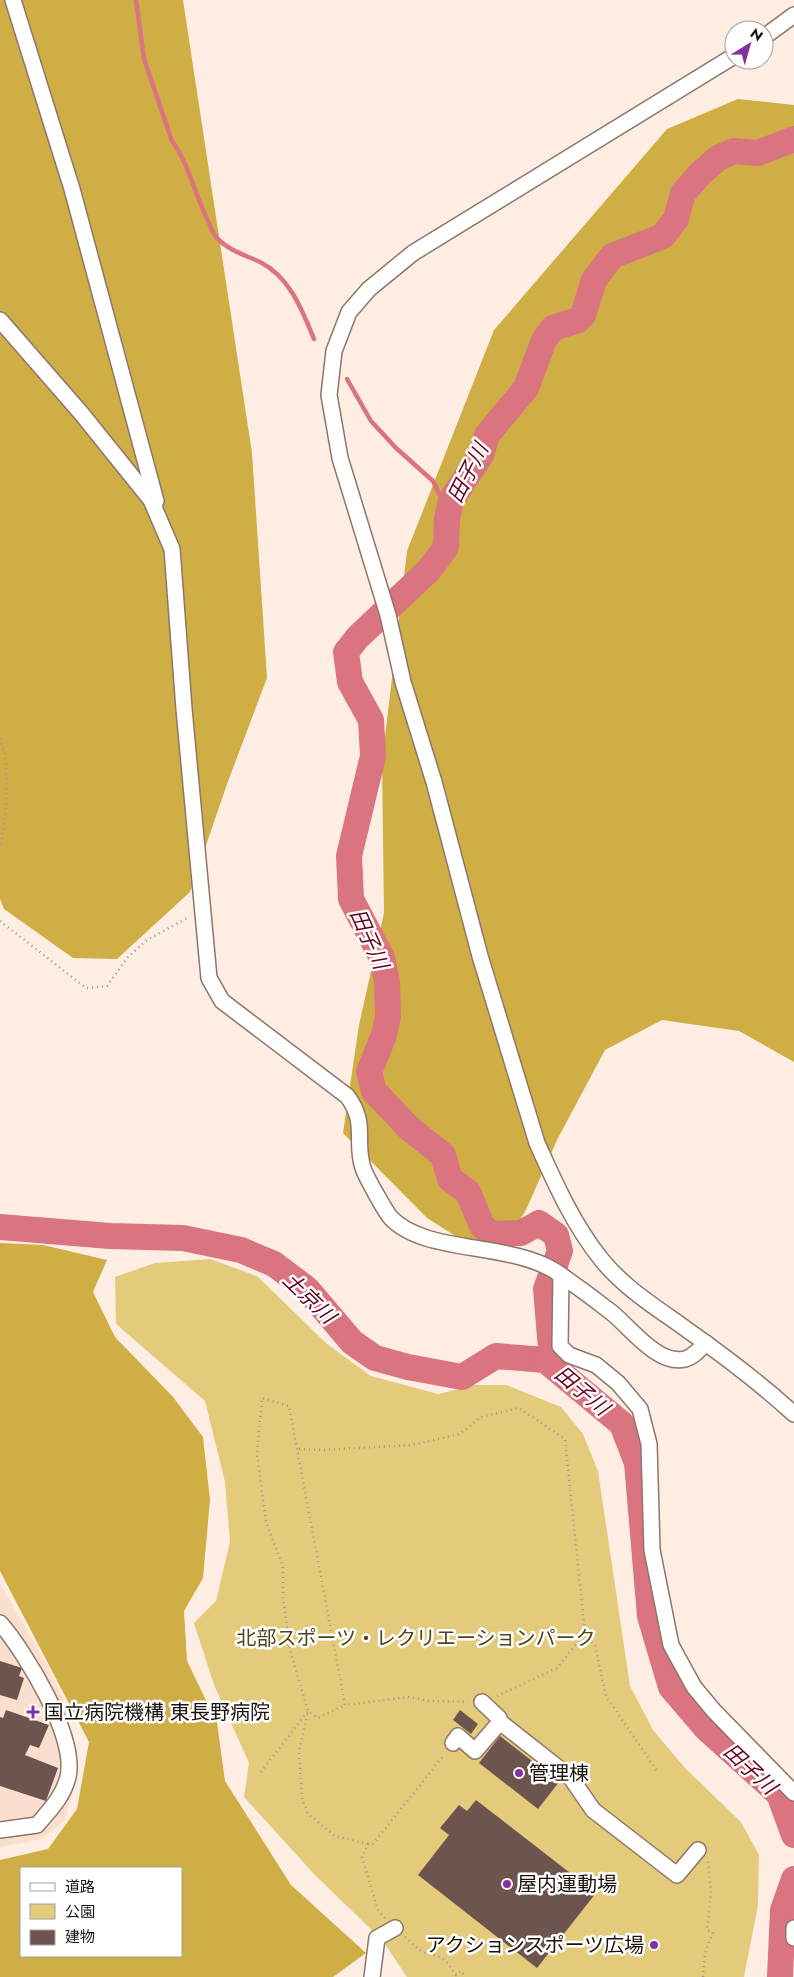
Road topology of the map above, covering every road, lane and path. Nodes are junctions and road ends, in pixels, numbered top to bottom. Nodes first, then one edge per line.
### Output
1 (13, 0) edge
2 (794, 15) edge
3 (774, 30) edge
4 (724, 62) edge
5 (0, 320) edge
6 (162, 524) junction
7 (0, 739) edge
8 (0, 848) edge
9 (204, 913) junction
10 (0, 921) edge
11 (559, 1274) junction
12 (706, 1343) junction
13 (794, 1414) edge
14 (299, 1449) junction
15 (0, 1623) edge
16 (584, 1633) junction
17 (482, 1702) junction
18 (345, 1705) junction
19 (308, 1711) junction
20 (500, 1722) junction
21 (453, 1743) joint
22 (657, 1771) dead end
23 (261, 1772) dead end
24 (794, 1793) edge
25 (0, 1830) edge
26 (368, 1844) junction
27 (698, 1850) joint
28 (395, 1928) junction
29 (794, 1928) edge
30 (794, 1938) edge
31 (372, 1977) edge
32 (466, 1977) edge
33 (702, 1977) edge

1 - 6 street
2 - 3 street
4 - 12 street
5 - 6 street
6 - 9 street
7 - 8 path
9 - 10 path
9 - 11 street
11 - 12 street
11 - 24 street
12 - 13 street
14 - 16 path
14 - 18 path
14 - 19 path
15 - 25 street
16 - 17 path
16 - 22 path
17 - 18 path
17 - 20 street
18 - 19 path
19 - 23 path
19 - 26 path
20 - 21 street
20 - 27 street
21 - 26 path
26 - 28 path
27 - 33 path
28 - 31 street
28 - 32 path
29 - 30 street

